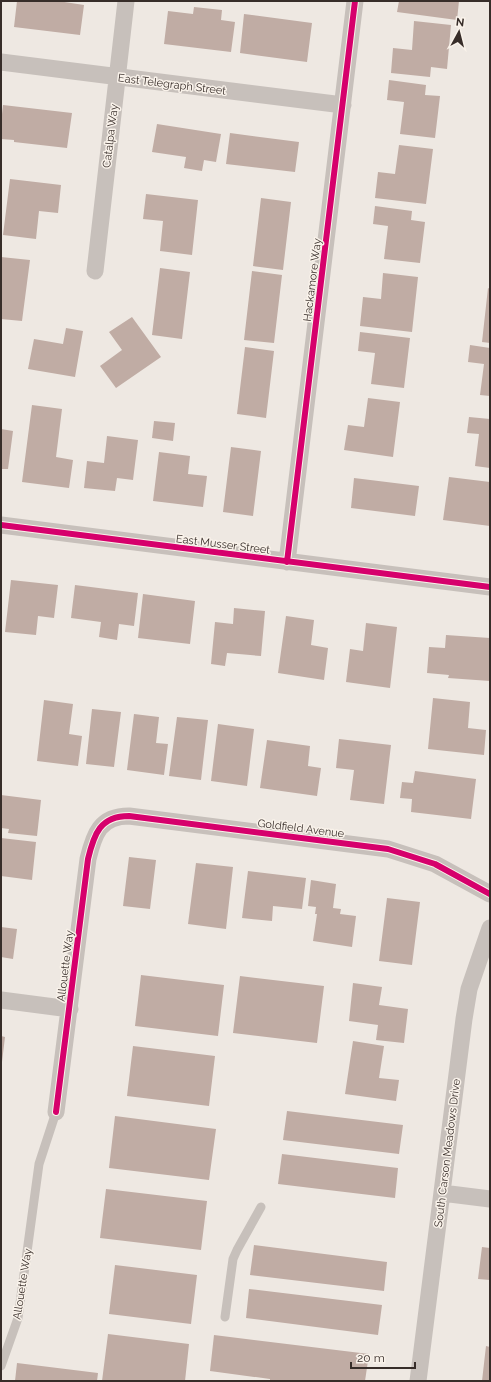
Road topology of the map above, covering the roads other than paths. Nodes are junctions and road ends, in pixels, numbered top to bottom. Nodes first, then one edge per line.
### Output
1 (126, 1) edge
2 (355, 1) edge
3 (1, 62) edge
4 (117, 77) junction
5 (343, 105) junction
6 (95, 271) dead end
7 (1, 525) edge
8 (287, 562) junction
9 (490, 587) edge
10 (103, 825) joint
11 (490, 894) edge
12 (490, 928) edge
13 (1, 1000) edge
14 (70, 1008) junction
15 (56, 1112) joint
16 (442, 1193) junction
17 (490, 1199) edge
18 (261, 1207) dead end
19 (225, 1317) dead end
20 (1, 1366) edge
21 (418, 1381) edge

1 - 4 street, Catalpa Way
2 - 5 street, Hackamore Way
3 - 4 street, East Telegraph Street
4 - 5 street, East Telegraph Street
4 - 6 street, Catalpa Way
5 - 8 street, Hackamore Way
7 - 8 street, East Musser Street
8 - 9 street, East Musser Street
10 - 11 street, Goldfield Avenue
10 - 14 street, Allouette Way
12 - 16 street, South Carson Meadows Drive
13 - 14 street
14 - 15 street, Allouette Way
15 - 20 lane, Allouette Way
16 - 17 street
16 - 21 street, South Carson Meadows Drive
18 - 19 lane

